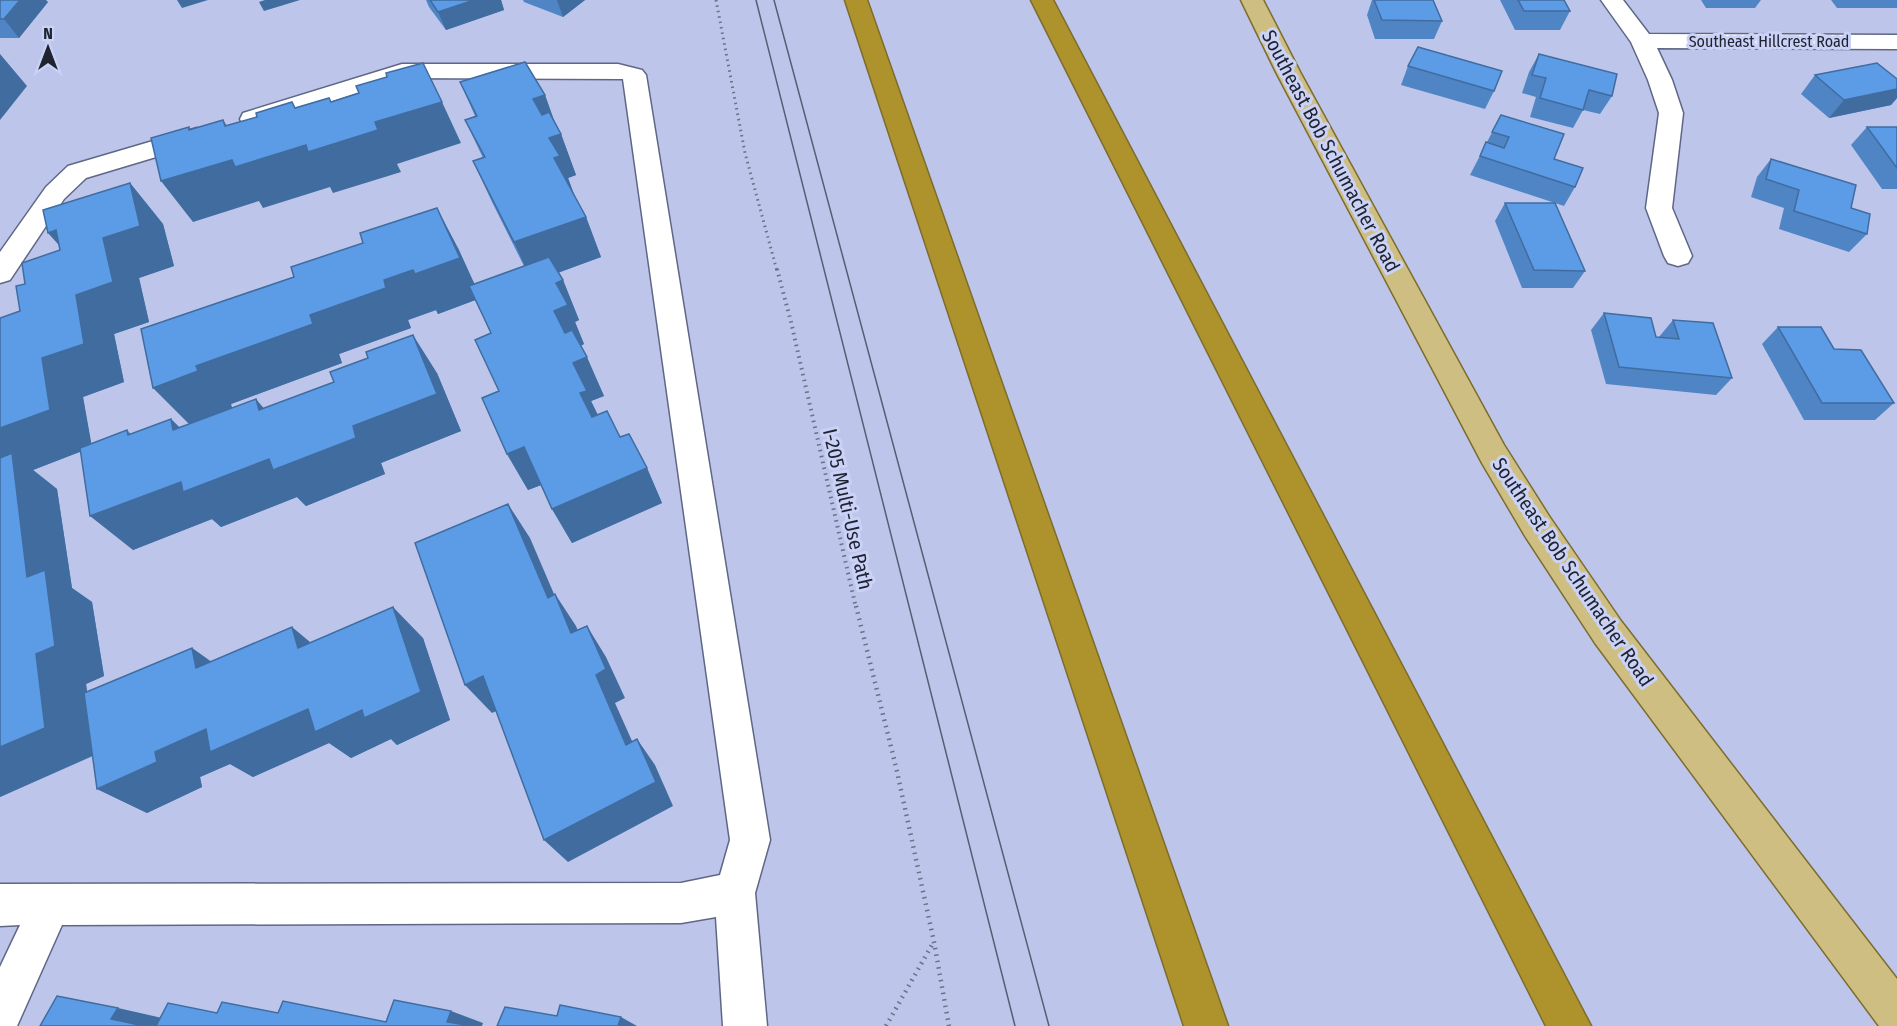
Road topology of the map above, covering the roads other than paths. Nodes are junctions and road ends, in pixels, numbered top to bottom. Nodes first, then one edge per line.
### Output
1 (856, 0) edge
2 (1042, 0) edge
3 (1252, 0) edge
4 (1612, 0) edge
5 (1641, 41) junction
6 (1897, 42) edge
7 (1678, 256) dead end
8 (0, 273) edge
9 (735, 893) junction
10 (0, 905) edge
11 (50, 906) junction
12 (1891, 993) edge
13 (0, 1015) edge
14 (745, 1026) edge
15 (1206, 1026) edge
16 (1569, 1026) edge

1 - 15 highway
2 - 16 highway
3 - 12 main road, Southeast Bob Schumacher Road
4 - 5 street
5 - 6 street, Southeast Hillcrest Road
5 - 7 street
8 - 9 street
9 - 11 street
9 - 14 street
10 - 11 street
11 - 13 street

